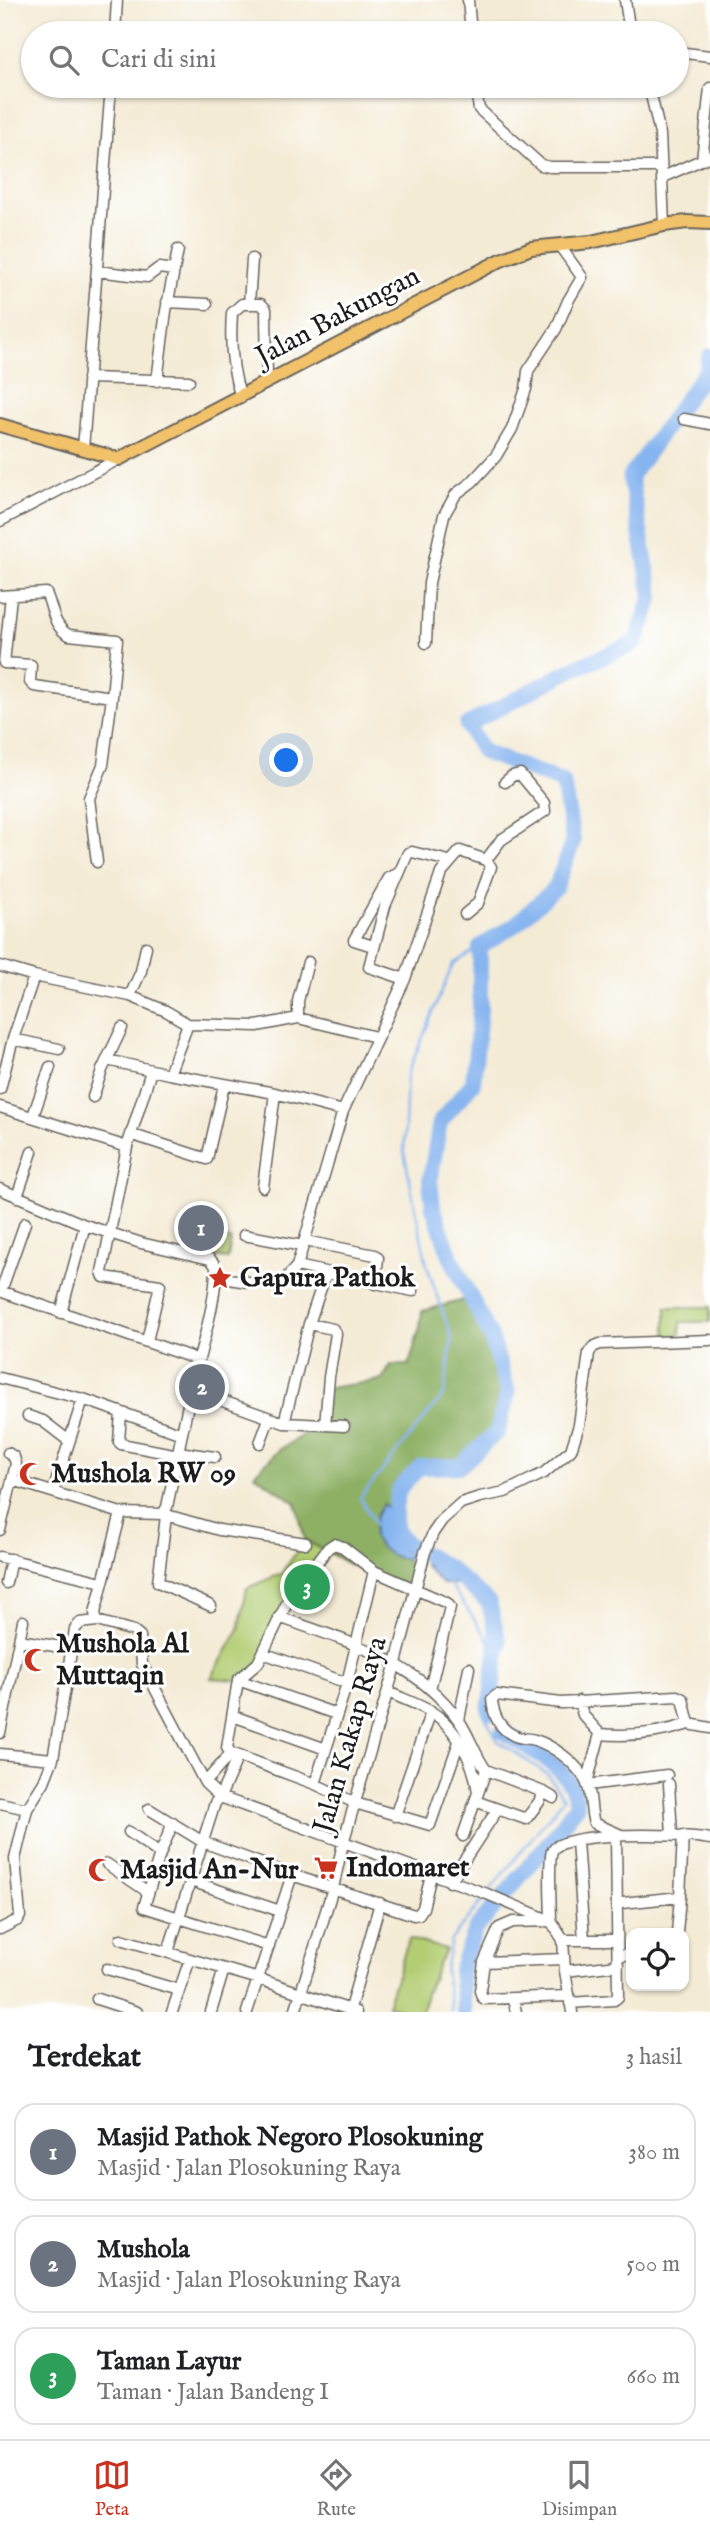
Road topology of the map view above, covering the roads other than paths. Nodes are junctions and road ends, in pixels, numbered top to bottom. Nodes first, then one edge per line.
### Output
1 (117, 0) edge
2 (468, 0) edge
3 (625, 0) edge
4 (116, 21) edge
5 (470, 21) edge
6 (628, 21) edge
7 (689, 53) edge
8 (710, 56) edge
9 (710, 88) edge
10 (110, 98) edge
11 (477, 98) edge
12 (652, 98) edge
13 (706, 158) edge
14 (661, 172) junction
15 (710, 223) edge
16 (664, 225) junction
17 (559, 245) junction
18 (178, 250) dead end
19 (252, 260) dead end
20 (174, 270) junction
21 (97, 271) junction
22 (167, 302) junction
23 (207, 304) dead end
24 (249, 304) junction
25 (88, 378) junction
26 (157, 381) junction
27 (189, 381) dead end
28 (267, 382) junction
29 (241, 397) junction
30 (684, 419) dead end
31 (710, 424) edge
32 (0, 425) edge
33 (83, 449) junction
34 (96, 453) junction
35 (119, 459) junction
36 (98, 470) junction
37 (0, 521) edge
38 (6, 596) edge
39 (426, 643) dead end
40 (2, 663) edge
41 (112, 698) junction
42 (505, 782) dead end
43 (486, 860) junction
44 (449, 861) junction
45 (97, 862) dead end
46 (399, 873) junction
47 (465, 914) dead end
48 (373, 946) junction
49 (146, 947) dead end
50 (308, 962) dead end
51 (0, 966) edge
52 (34, 976) junction
53 (405, 979) junction
54 (130, 996) junction
55 (298, 1018) junction
56 (188, 1024) junction
57 (122, 1028) dead end
58 (376, 1037) junction
59 (13, 1039) junction
60 (59, 1049) dead end
61 (107, 1060) junction
62 (50, 1067) dead end
63 (151, 1071) junction
64 (169, 1074) junction
65 (224, 1085) junction
66 (0, 1089) edge
67 (275, 1093) junction
68 (93, 1097) dead end
69 (0, 1107) edge
70 (343, 1111) junction
71 (33, 1116) junction
72 (130, 1134) junction
73 (127, 1147) junction
74 (32, 1152) dead end
75 (263, 1187) dead end
76 (0, 1189) edge
77 (17, 1197) junction
78 (25, 1223) dead end
79 (85, 1225) junction
80 (110, 1232) junction
81 (244, 1235) dead end
82 (304, 1243) junction
83 (297, 1266) junction
84 (326, 1273) junction
85 (216, 1277) junction
86 (375, 1284) junction
87 (0, 1291) edge
88 (413, 1291) dead end
89 (61, 1313) junction
90 (309, 1324) junction
91 (710, 1340) edge
92 (147, 1341) junction
93 (199, 1360) junction
94 (0, 1378) edge
95 (192, 1390) junction
96 (83, 1399) junction
97 (121, 1412) junction
98 (28, 1416) dead end
99 (269, 1419) junction
100 (284, 1423) junction
101 (325, 1426) junction
102 (344, 1426) dead end
103 (182, 1434) junction
104 (69, 1441) junction
105 (260, 1443) dead end
106 (8, 1453) dead end
107 (178, 1454) junction
108 (215, 1457) dead end
109 (13, 1480) junction
110 (53, 1492) junction
111 (2, 1512) edge
112 (121, 1513) junction
113 (165, 1515) junction
114 (0, 1530) edge
115 (306, 1543) dead end
116 (5, 1558) edge
117 (374, 1571) junction
118 (102, 1582) junction
119 (6, 1583) dead end
120 (415, 1590) junction
121 (211, 1606) dead end
122 (279, 1617) junction
123 (23, 1621) dead end
124 (97, 1621) junction
125 (20, 1640) junction
126 (356, 1646) junction
127 (72, 1649) junction
128 (263, 1653) junction
129 (396, 1663) junction
130 (469, 1668) dead end
131 (238, 1680) junction
132 (347, 1683) junction
133 (430, 1689) junction
134 (388, 1692) junction
135 (579, 1701) junction
136 (430, 1711) junction
137 (336, 1714) junction
138 (233, 1716) junction
139 (458, 1720) junction
140 (689, 1724) junction
141 (710, 1728) edge
142 (0, 1733) edge
143 (600, 1734) junction
144 (458, 1742) junction
145 (326, 1749) junction
146 (0, 1754) edge
147 (234, 1754) junction
148 (53, 1759) junction
149 (486, 1770) junction
150 (205, 1783) junction
151 (315, 1784) junction
152 (588, 1784) junction
153 (543, 1791) junction
154 (477, 1796) junction
155 (220, 1797) junction
156 (554, 1798) dead end
157 (0, 1802) edge
158 (355, 1803) junction
159 (27, 1809) junction
160 (149, 1809) dead end
161 (496, 1810) junction
162 (395, 1816) junction
163 (173, 1823) junction
164 (128, 1832) dead end
165 (619, 1835) junction
166 (672, 1835) junction
167 (683, 1835) junction
168 (463, 1836) dead end
169 (710, 1839) edge
170 (577, 1841) junction
171 (203, 1842) junction
172 (343, 1843) junction
173 (160, 1854) junction
174 (107, 1864) dead end
175 (292, 1875) junction
176 (431, 1875) junction
177 (191, 1881) junction
178 (450, 1882) junction
179 (333, 1888) junction
180 (148, 1892) junction
181 (680, 1897) junction
182 (380, 1903) junction
183 (622, 1903) dead end
184 (280, 1911) junction
185 (179, 1919) junction
186 (551, 1921) junction
187 (677, 1928) edge
188 (0, 1929) edge
189 (121, 1939) dead end
190 (563, 1940) junction
191 (584, 1940) junction
192 (617, 1940) junction
193 (269, 1946) junction
194 (168, 1952) junction
195 (190, 1959) junction
196 (564, 1959) junction
197 (484, 1962) junction
198 (618, 1965) junction
199 (107, 1969) dead end
200 (224, 1969) junction
201 (565, 1970) junction
202 (259, 1979) junction
203 (179, 1990) junction
204 (301, 1993) junction
205 (97, 1999) dead end
206 (513, 1999) junction
207 (570, 2004) edge
208 (352, 2011) edge
209 (137, 2012) edge
210 (172, 2012) edge
211 (211, 2012) edge
212 (247, 2012) edge
213 (295, 2012) edge
214 (516, 2012) edge

1 - 4 street
2 - 5 street
3 - 6 street
7 - 8 street
9 - 13 street
10 - 21 street
11 - 14 street
12 - 14 street
13 - 14 street
14 - 16 street
15 - 16 main road, Jalan Bakungan
16 - 17 main road, Jalan Bakungan
17 - 28 main road, Jalan Bakungan
17 - 39 street
18 - 20 street
19 - 24 street
20 - 21 street
20 - 22 street
21 - 25 street
22 - 23 street
22 - 26 street
24 - 28 street
24 - 29 street
25 - 26 street
25 - 33 street
26 - 27 street
28 - 29 main road, Jalan Bakungan
29 - 35 main road, Jalan Bakungan
30 - 31 street
32 - 33 main road
33 - 34 main road
34 - 35 main road
34 - 36 street
35 - 36 street
36 - 37 street
38 - 40 street
38 - 41 street
40 - 41 street
41 - 45 street
42 - 43 street
43 - 44 street
43 - 47 street
44 - 46 street
44 - 53 street
46 - 48 street
46 - 48 street
48 - 53 street
49 - 54 street
50 - 55 street
51 - 52 street
52 - 54 street
52 - 59 street
53 - 58 street
54 - 56 street
55 - 56 street
55 - 58 street
56 - 64 street
57 - 61 street
58 - 70 street
59 - 60 street
59 - 66 street
61 - 63 street
61 - 68 street
62 - 71 street
63 - 64 street
63 - 72 street
64 - 65 street
65 - 67 street
65 - 72 street
67 - 70 street
67 - 75 street
69 - 71 street
70 - 82 street
71 - 73 street
72 - 73 street
73 - 80 street
74 - 77 street
76 - 77 street
77 - 79 street
78 - 87 street
79 - 80 street
79 - 89 street
80 - 85 street
80 - 92 street
81 - 82 street
82 - 83 street
82 - 86 street
83 - 84 street
83 - 85 street
84 - 86 street
84 - 90 street
85 - 93 street
86 - 88 street
87 - 89 street
89 - 92 street
90 - 100 street
90 - 101 street
91 - 120 street, Jalan Kakap Raya
92 - 93 street
93 - 95 street
94 - 96 street
95 - 99 street
95 - 103 street
96 - 97 street
96 - 104 street
97 - 103 street
97 - 107 street
98 - 104 street
99 - 100 street
99 - 105 street
100 - 101 street
101 - 102 street
103 - 107 street
104 - 110 street
106 - 109 street
107 - 108 street
107 - 113 street
109 - 110 street
109 - 111 street
110 - 112 street
111 - 114 street
112 - 113 street
112 - 118 street
113 - 115 street
113 - 121 street
116 - 118 street
116 - 119 street
117 - 120 street
117 - 122 street
117 - 126 street
118 - 124 street
120 - 129 street, Jalan Kakap Raya
120 - 133 street
122 - 126 street
122 - 128 street
123 - 125 street
124 - 127 street
124 - 150 street
125 - 127 street
125 - 142 street
126 - 129 street
126 - 132 street
127 - 148 street
128 - 131 street
128 - 132 street
129 - 133 street
129 - 134 street, Jalan Kakap Raya
130 - 139 street
131 - 137 street
131 - 138 street
132 - 137 street
133 - 139 street
134 - 136 street
134 - 158 street, Jalan Kakap Raya
135 - 140 street
135 - 143 street
135 - 152 street
136 - 144 street
136 - 162 street
137 - 145 street
138 - 145 street
138 - 147 street
139 - 149 street
140 - 141 street
140 - 143 street
143 - 152 street
144 - 154 street
144 - 162 street
145 - 151 street
146 - 148 street
147 - 150 street
147 - 151 street
147 - 155 street
148 - 159 street
149 - 153 street
149 - 154 street
150 - 155 street
151 - 158 street
152 - 165 street
152 - 166 street
153 - 156 street
153 - 161 street
154 - 161 street
154 - 168 street
155 - 171 street
155 - 172 street
157 - 159 street
158 - 162 street
158 - 172 street, Jalan Kakap Raya
159 - 188 street
160 - 163 street
161 - 178 street
163 - 171 street
163 - 173 street
164 - 173 street
165 - 166 street
165 - 170 street
165 - 192 street
166 - 167 street
167 - 169 street
167 - 181 street
170 - 186 street
170 - 191 street
171 - 175 street
171 - 177 street
172 - 176 street
172 - 179 street, Jalan Kakap Raya
173 - 180 street
174 - 180 street
175 - 179 street
175 - 184 street
176 - 178 street
176 - 182 street
177 - 184 street
177 - 185 street
178 - 186 street
179 - 182 street
179 - 204 street, Jalan Kakap Raya
180 - 185 street
181 - 183 street
181 - 187 street
182 - 208 street
184 - 193 street
185 - 193 street
185 - 194 street
186 - 190 street
186 - 197 street
189 - 194 street
190 - 191 street
190 - 196 street
191 - 192 street
192 - 198 street
193 - 202 street
194 - 195 street
195 - 200 street
195 - 203 street
196 - 197 street
196 - 201 street
197 - 206 street
198 - 201 street
198 - 207 street
199 - 203 street
200 - 202 street
200 - 211 street
201 - 207 street
202 - 204 street
202 - 212 street
203 - 210 street
204 - 208 street
204 - 213 street, Jalan Kakap Raya
205 - 209 street
206 - 207 street
206 - 214 street

